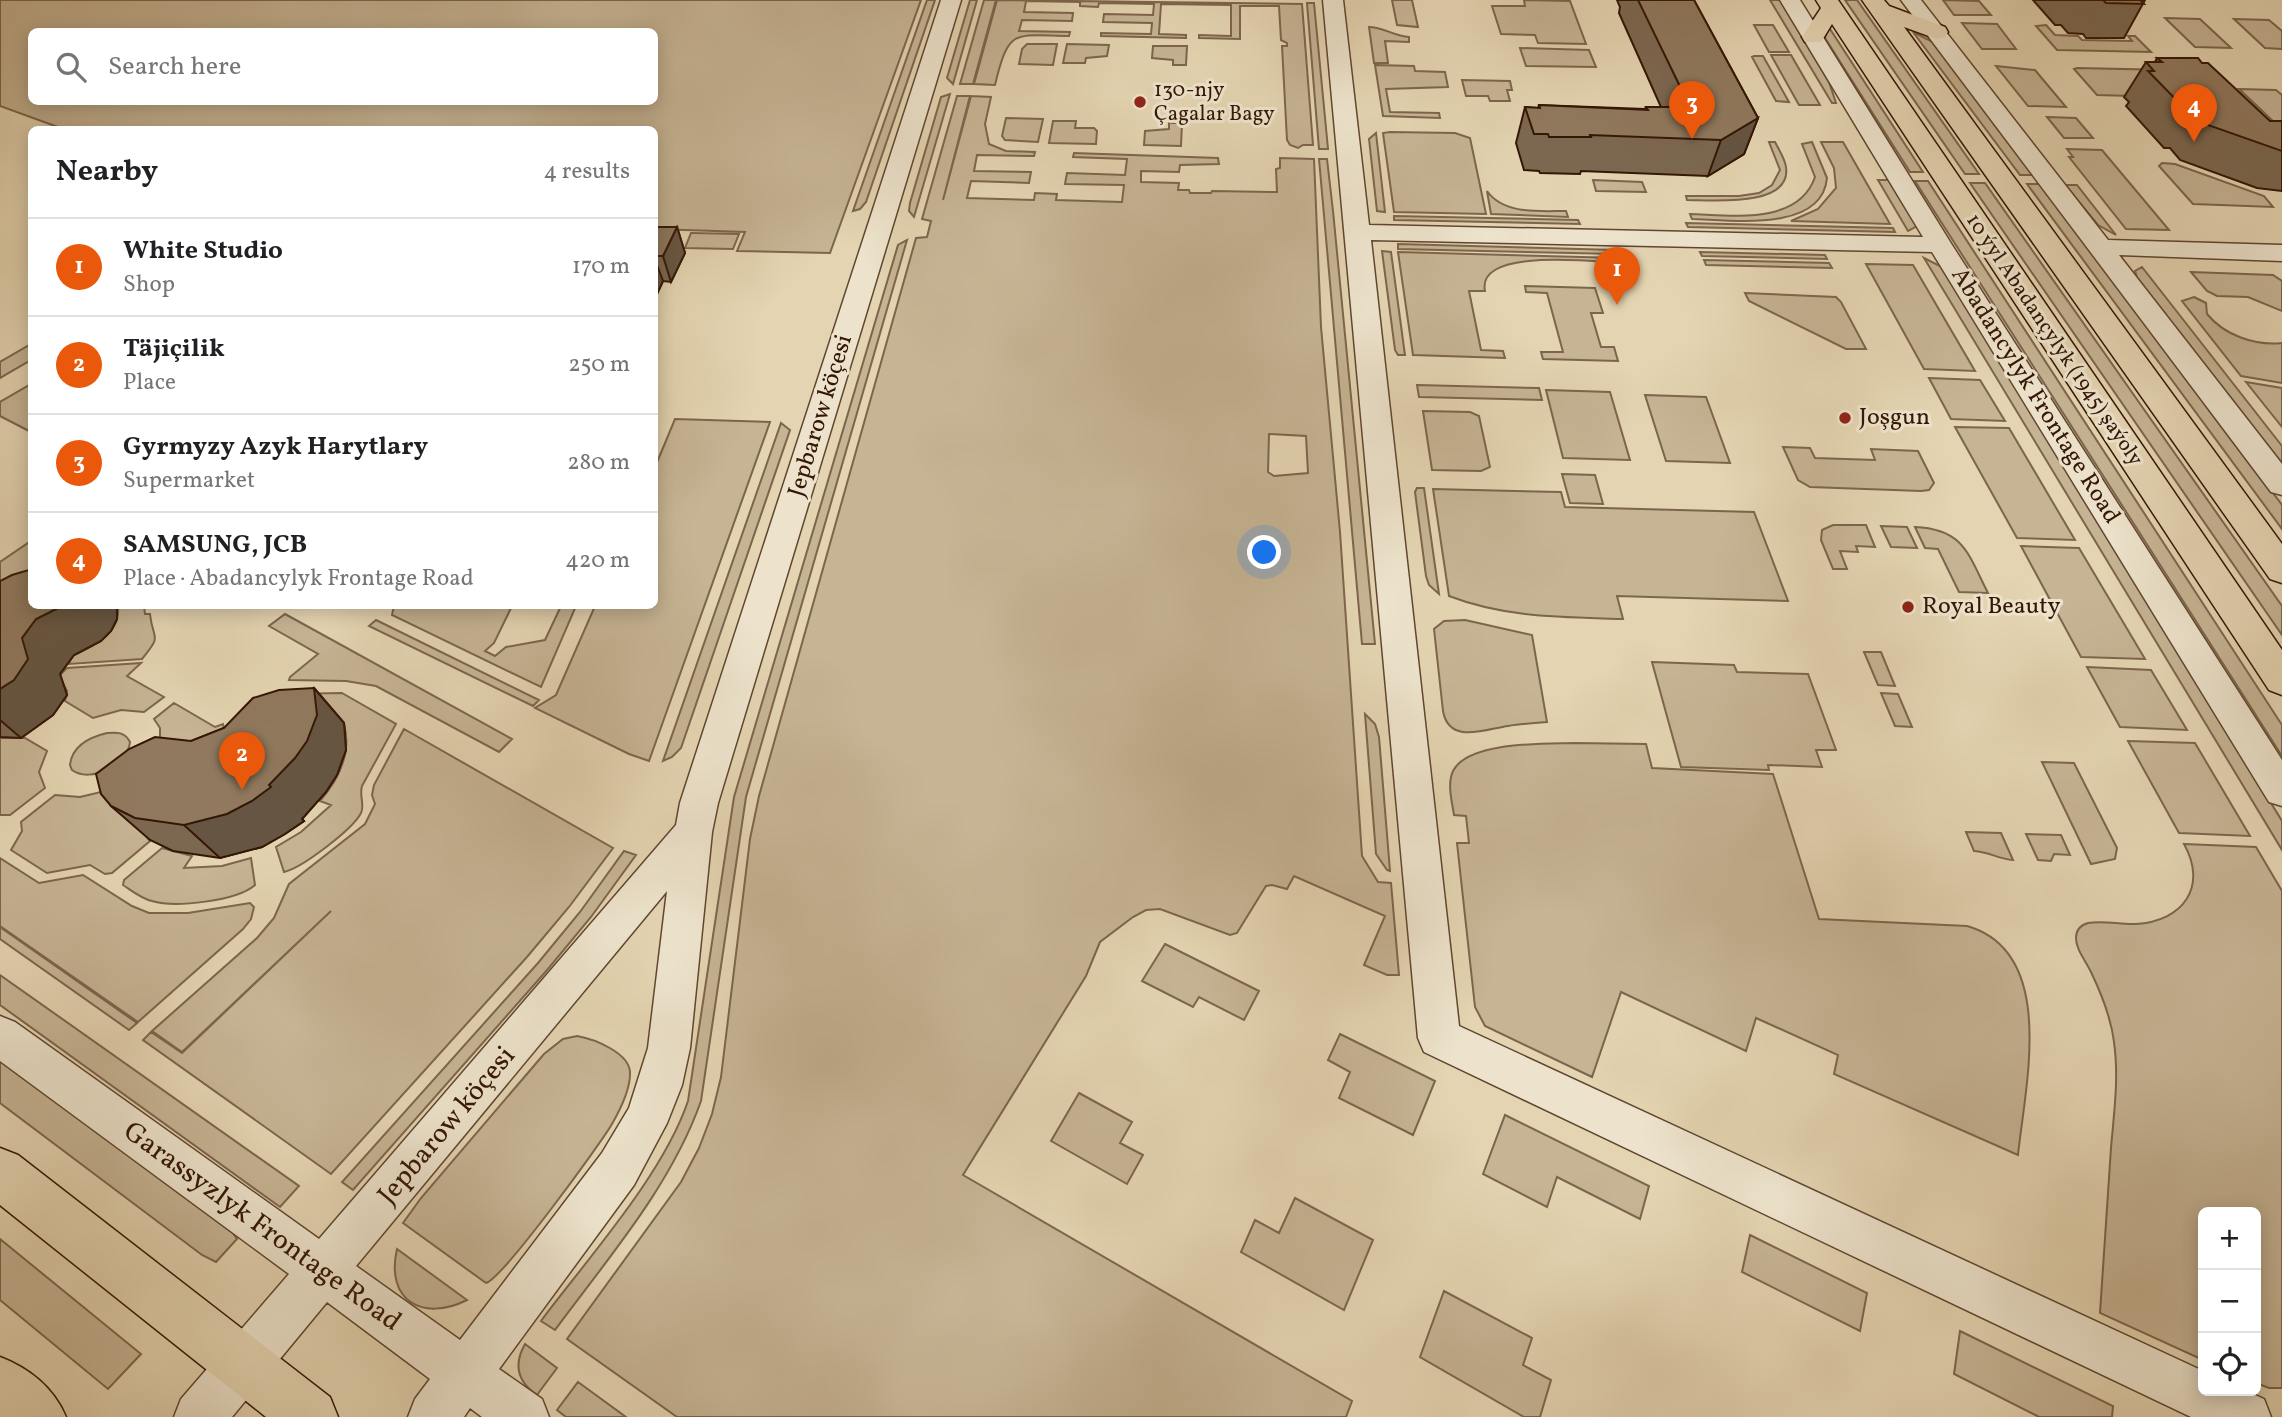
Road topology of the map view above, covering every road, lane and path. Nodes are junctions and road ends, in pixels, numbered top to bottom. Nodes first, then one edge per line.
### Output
1 (951, 0) edge
2 (1333, 0) edge
3 (1790, 0) edge
4 (1911, 0) edge
5 (1829, 4) edge
6 (1877, 5) edge
7 (1937, 32) junction
8 (1812, 37) junction
9 (1358, 232) junction
10 (1940, 245) junction
11 (2100, 247) junction
12 (2282, 253) edge
13 (2282, 485) edge
14 (2282, 570) edge
15 (2282, 680) edge
16 (2282, 790) edge
17 (693, 832) junction
18 (0, 1037) edge
19 (0, 1173) edge
20 (323, 1273) junction
21 (244, 1365) junction
22 (466, 1374) junction
23 (0, 1384) edge
24 (38, 1417) edge
25 (199, 1417) edge
26 (310, 1417) edge
27 (433, 1417) edge
28 (524, 1417) edge
29 (2246, 1417) edge

1 - 17 street, Jepbarow köçesi
2 - 9 street
3 - 8 street, Abadancylyk Frontage Road
4 - 7 street
5 - 8 main road
5 - 15 main road, 10 ýyl Abadançylyk (1945) şaýoly
6 - 7 main road
6 - 14 main road, 10 ýyl Abadançylyk (1945) şaýoly
7 - 11 street
8 - 10 street, Abadancylyk Frontage Road
9 - 10 street
9 - 29 street
10 - 16 street, Abadancylyk Frontage Road
11 - 12 street
11 - 13 street
17 - 20 street, Jepbarow köçesi
17 - 22 street, Jepbarow köçesi
18 - 20 street, Garassyzlyk Frontage Road
19 - 21 main road
20 - 21 street, Jepbarow köçesi
20 - 22 street, Garassyzlyk Frontage Road
21 - 25 street, Jepbarow köçesi
21 - 26 main road
22 - 27 street, Jepbarow köçesi
22 - 28 street, Garassyzlyk Frontage Road
23 - 24 main road

